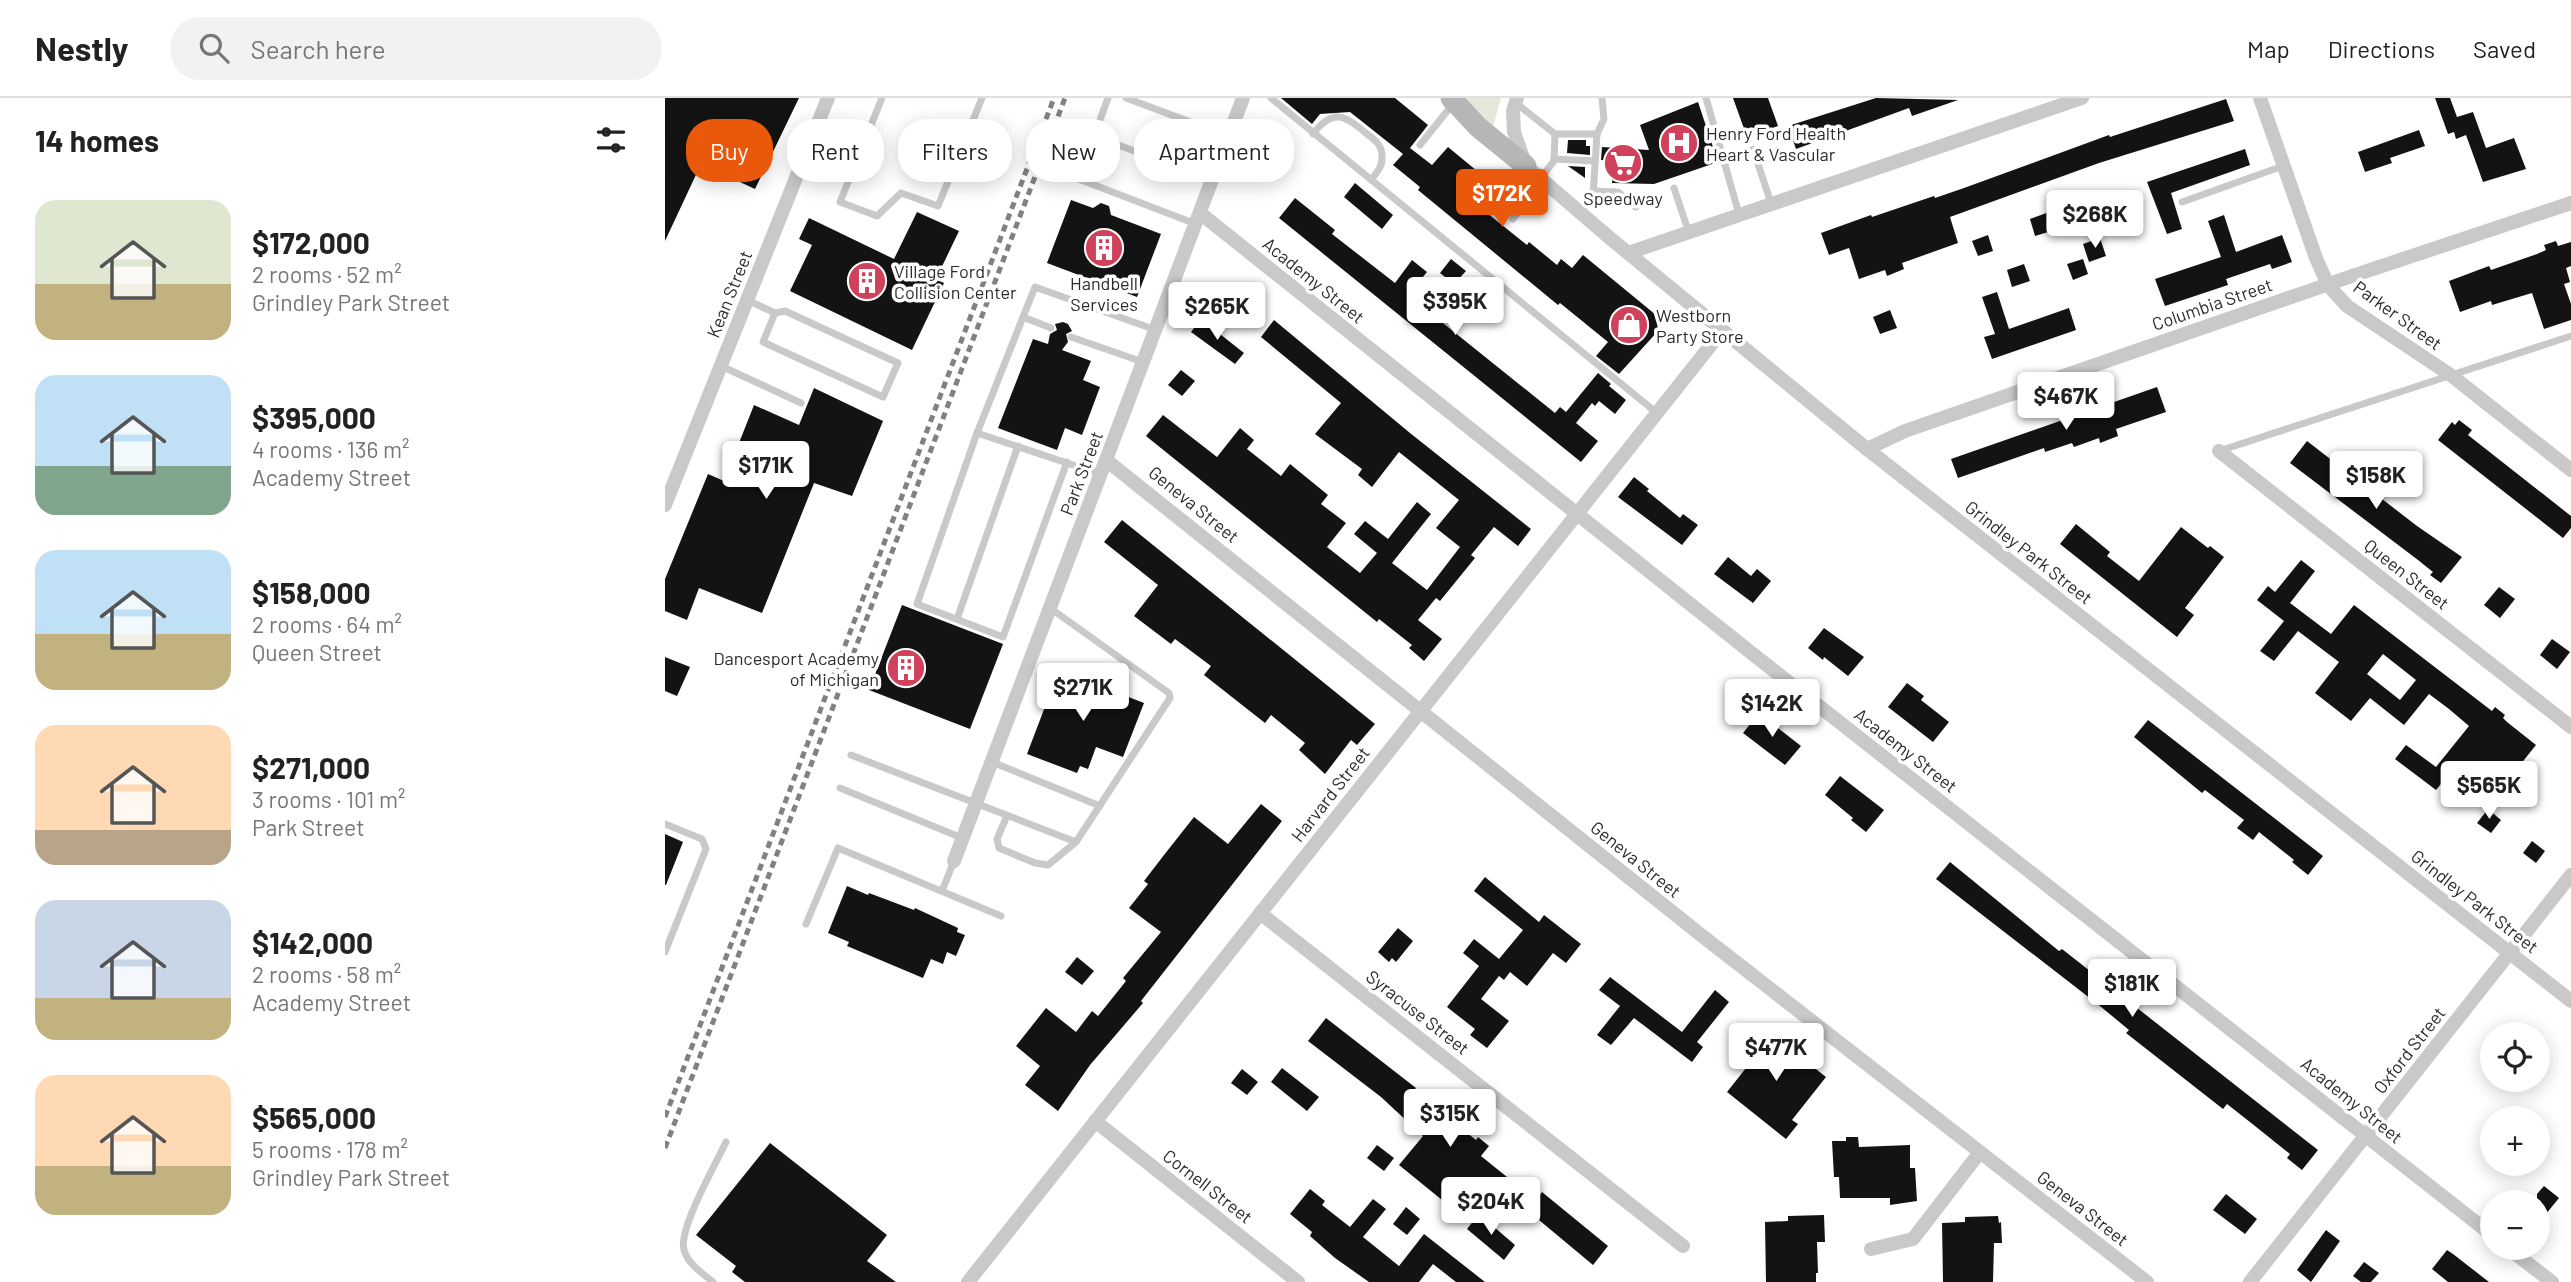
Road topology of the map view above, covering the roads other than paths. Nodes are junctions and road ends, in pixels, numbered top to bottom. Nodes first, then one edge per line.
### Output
1 (828, 98) edge
2 (882, 98) edge
3 (982, 98) edge
4 (1108, 98) edge
5 (1126, 98) edge
6 (1243, 98) edge
7 (1271, 98) edge
8 (1602, 98) edge
9 (1706, 98) edge
10 (2082, 98) edge
11 (2260, 98) edge
12 (1453, 100) edge
13 (1516, 100) edge
14 (1183, 119) edge
15 (1235, 119) edge
16 (1313, 134) junction
17 (1555, 134) junction
18 (1597, 134) junction
19 (1420, 145) dead end
20 (1753, 149) dead end
21 (1134, 151) edge
22 (1554, 159) junction
23 (1595, 161) junction
24 (2283, 166) junction
25 (1537, 175) junction
26 (1371, 180) junction
27 (1088, 182) edge
28 (1211, 182) edge
29 (1674, 188) dead end
30 (1594, 191) junction
31 (2182, 202) dead end
32 (1771, 203) junction
33 (2571, 203) edge
34 (1636, 207) dead end
35 (1580, 212) junction
36 (1739, 214) junction
37 (1198, 218) junction
38 (1513, 219) dead end
39 (1688, 230) junction
40 (1628, 253) junction
41 (2328, 285) junction
42 (747, 300) junction
43 (775, 313) junction
44 (1023, 317) junction
45 (1051, 328) dead end
46 (1156, 330) junction
47 (1722, 331) junction
48 (2571, 336) edge
49 (1072, 337) dead end
50 (1143, 362) junction
51 (721, 366) junction
52 (2452, 376) junction
53 (801, 403) dead end
54 (1657, 413) junction
55 (977, 433) junction
56 (1018, 446) junction
57 (1867, 449) junction
58 (2219, 451) joint
59 (1106, 460) junction
60 (1067, 463) junction
61 (2571, 470) edge
62 (1101, 474) junction
63 (666, 502) edge
64 (1576, 514) junction
65 (1050, 608) junction
66 (957, 619) junction
67 (1420, 711) junction
68 (2571, 727) edge
69 (851, 755) dead end
70 (992, 762) junction
71 (840, 788) dead end
72 (976, 804) junction
73 (1100, 806) junction
74 (1007, 816) junction
75 (665, 824) edge
76 (963, 838) junction
77 (1076, 842) junction
78 (954, 861) joint
79 (2571, 875) edge
80 (941, 891) junction
81 (1260, 913) junction
82 (1001, 916) dead end
83 (806, 924) dead end
84 (665, 952) edge
85 (2509, 953) junction
86 (2571, 1001) edge
87 (1095, 1121) junction
88 (2367, 1135) junction
89 (726, 1142) dead end
90 (1980, 1152) junction
91 (2480, 1226) edge
92 (1683, 1246) dead end
93 (1871, 1249) dead end
94 (2524, 1260) edge
95 (713, 1282) edge
96 (968, 1282) edge
97 (1298, 1282) edge
98 (2147, 1282) edge
99 (2250, 1282) edge
100 (2552, 1282) edge

1 - 42 street, Kean Street
2 - 3 lane
4 - 21 lane
5 - 14 lane
6 - 15 street, Park Street
7 - 16 lane
8 - 18 lane
9 - 36 lane
10 - 32 street
11 - 24 street, Parker Street
12 - 19 lane
12 - 25 main road
13 - 17 lane
13 - 25 street, Grindley Park Street
16 - 26 lane
16 - 26 lane
17 - 18 lane
17 - 22 lane
18 - 23 lane
20 - 32 lane
22 - 23 lane
22 - 25 lane
23 - 30 lane
24 - 31 lane
24 - 41 street, Parker Street
25 - 35 street, Grindley Park Street
25 - 38 lane
26 - 54 lane
27 - 37 lane
28 - 37 street, Park Street
29 - 39 lane
30 - 34 lane
30 - 35 lane
32 - 36 street
33 - 41 street, Columbia Street
35 - 40 street, Grindley Park Street
36 - 39 street
37 - 46 street, Park Street
37 - 64 street, Academy Street
39 - 40 street
40 - 47 street, Grindley Park Street
41 - 52 street, Parker Street
41 - 57 street, Columbia Street
42 - 43 lane
42 - 51 street, Kean Street
43 - 43 lane
44 - 45 lane
44 - 46 lane
44 - 55 lane
46 - 50 street, Park Street
47 - 54 street, Harvard Street
47 - 57 street, Grindley Park Street
48 - 52 lane
49 - 50 lane
50 - 59 street, Park Street
51 - 53 lane
51 - 63 street, Kean Street
52 - 58 lane
52 - 61 street, Parker Street
54 - 64 street, Harvard Street
55 - 56 lane
55 - 66 lane
56 - 60 lane
56 - 66 lane
57 - 85 street, Grindley Park Street
58 - 68 street, Queen Street
59 - 62 street, Park Street
59 - 67 street, Geneva Street
60 - 62 lane
60 - 66 lane
62 - 65 street, Park Street
64 - 67 street, Harvard Street
64 - 88 street, Academy Street
65 - 70 street, Park Street
65 - 73 lane
67 - 81 street, Harvard Street
67 - 90 street, Geneva Street
69 - 72 lane
70 - 72 street, Park Street
70 - 73 lane
71 - 76 lane
72 - 74 lane
72 - 76 street, Park Street
73 - 77 lane
74 - 77 lane
74 - 77 lane
75 - 84 lane
76 - 78 street, Park Street
78 - 80 lane
79 - 85 street, Oxford Street
80 - 82 lane
80 - 83 lane
81 - 87 street, Harvard Street
81 - 92 street, Syracuse Street
85 - 86 street, Grindley Park Street
85 - 88 street, Oxford Street
87 - 96 street, Harvard Street
87 - 97 street, Cornell Street
88 - 91 street, Academy Street
88 - 99 street, Oxford Street
89 - 95 lane
90 - 93 street
90 - 98 street, Geneva Street
94 - 100 street

